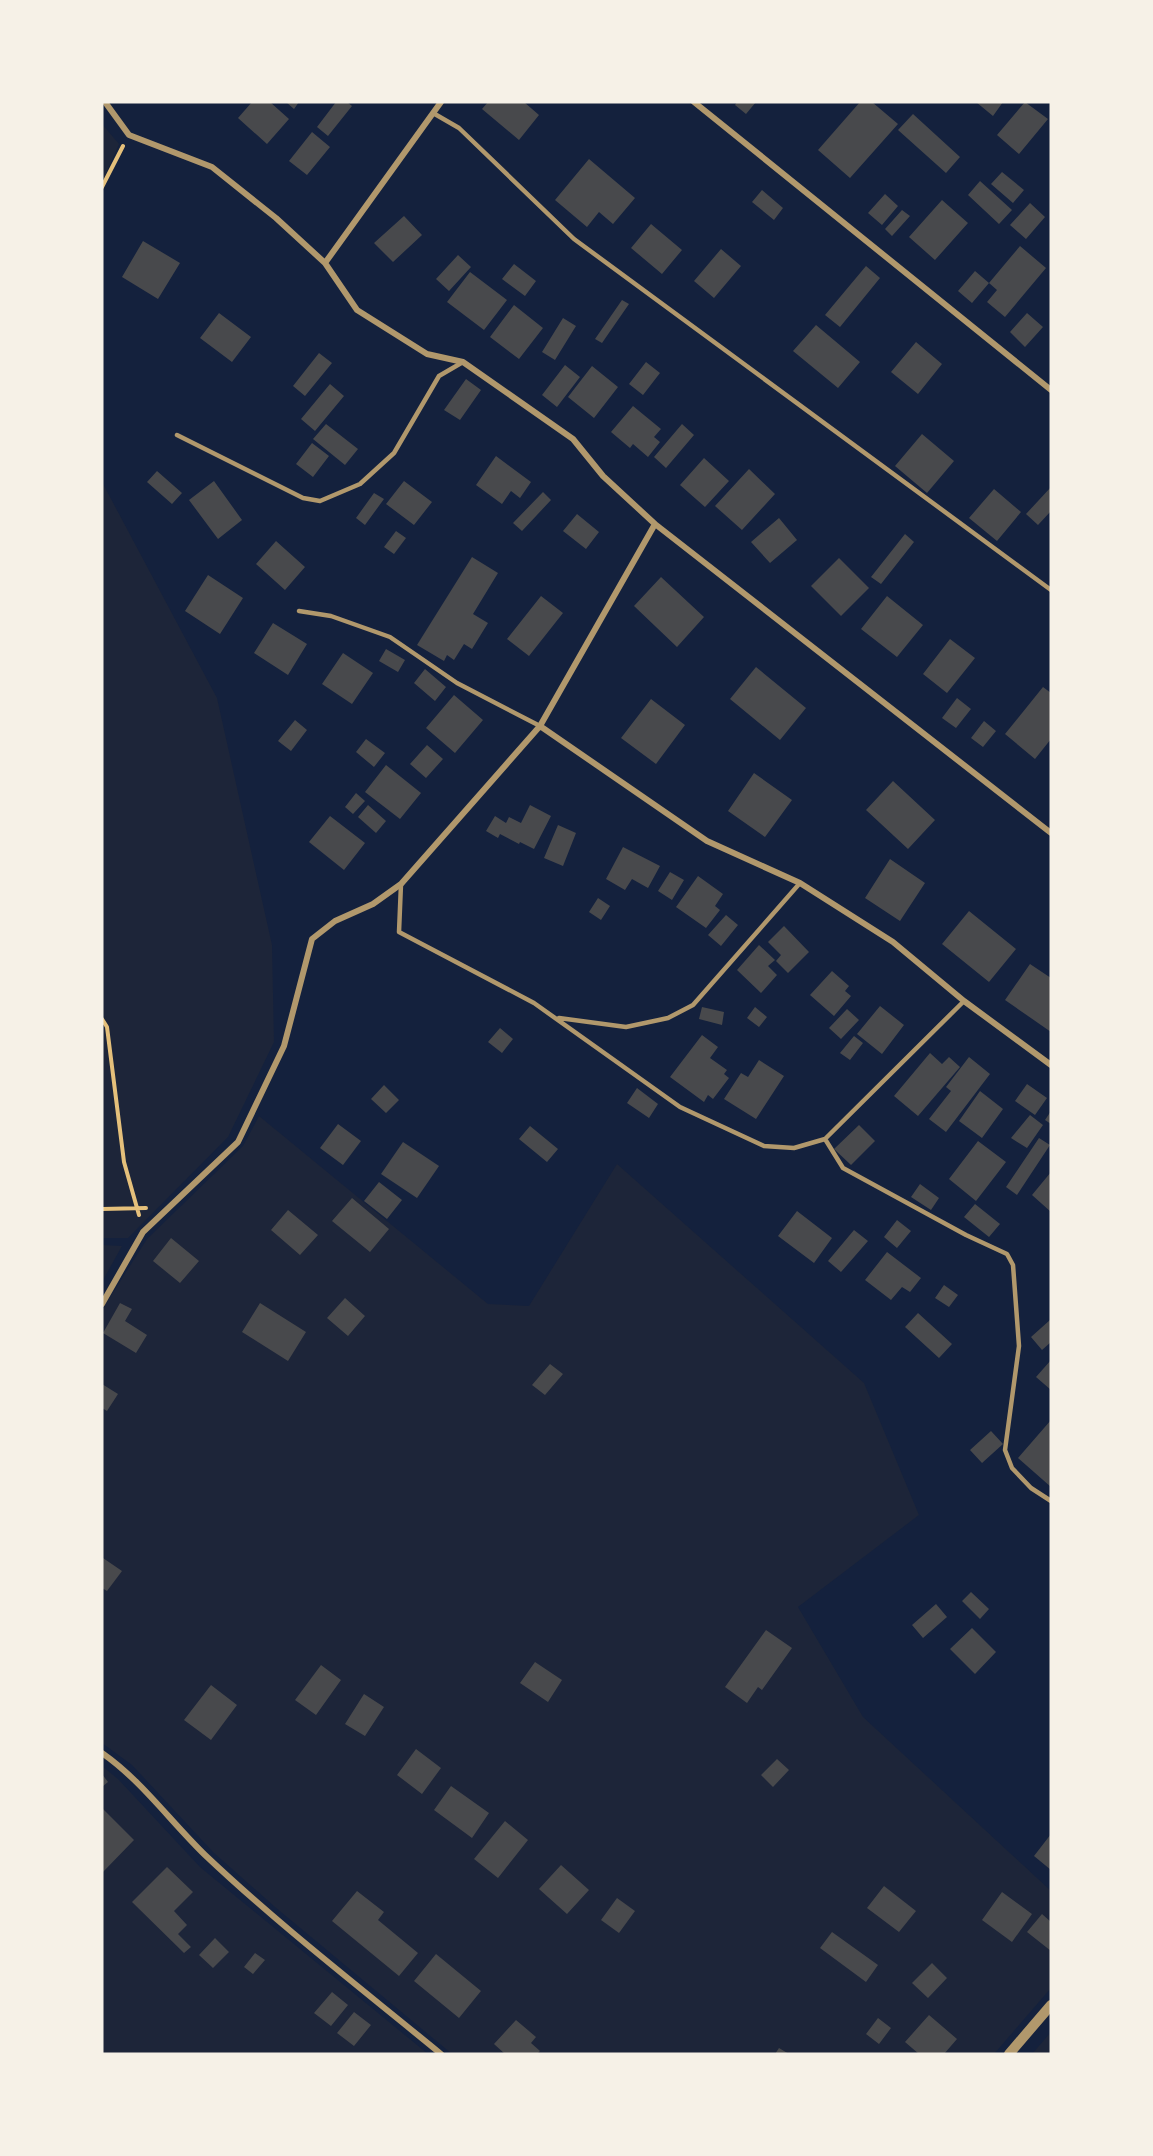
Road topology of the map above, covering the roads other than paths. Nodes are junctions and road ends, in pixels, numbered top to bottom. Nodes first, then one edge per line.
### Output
1 (105, 102) edge
2 (441, 102) edge
3 (694, 102) edge
4 (433, 113) junction
5 (325, 263) junction
6 (464, 362) junction
7 (1051, 390) edge
8 (177, 435) dead end
9 (655, 524) junction
10 (1051, 591) edge
11 (299, 610) dead end
12 (540, 726) junction
13 (1051, 833) edge
14 (800, 883) junction
15 (400, 884) junction
16 (964, 1001) junction
17 (556, 1018) junction
18 (1051, 1065) edge
19 (825, 1139) junction
20 (102, 1304) edge
21 (1051, 1501) edge
22 (102, 1753) edge
23 (1051, 2005) edge
24 (441, 2054) edge
25 (1009, 2054) edge

1 - 5 street
2 - 4 street
3 - 7 street
4 - 5 street
4 - 10 lane
5 - 6 street
6 - 8 lane
6 - 9 street
9 - 12 street
9 - 13 street
11 - 12 lane
12 - 14 street
12 - 15 street
14 - 16 street
14 - 17 lane
15 - 17 lane
15 - 20 street
16 - 18 street
16 - 19 lane
17 - 19 lane
19 - 21 lane
22 - 24 street
23 - 25 street

